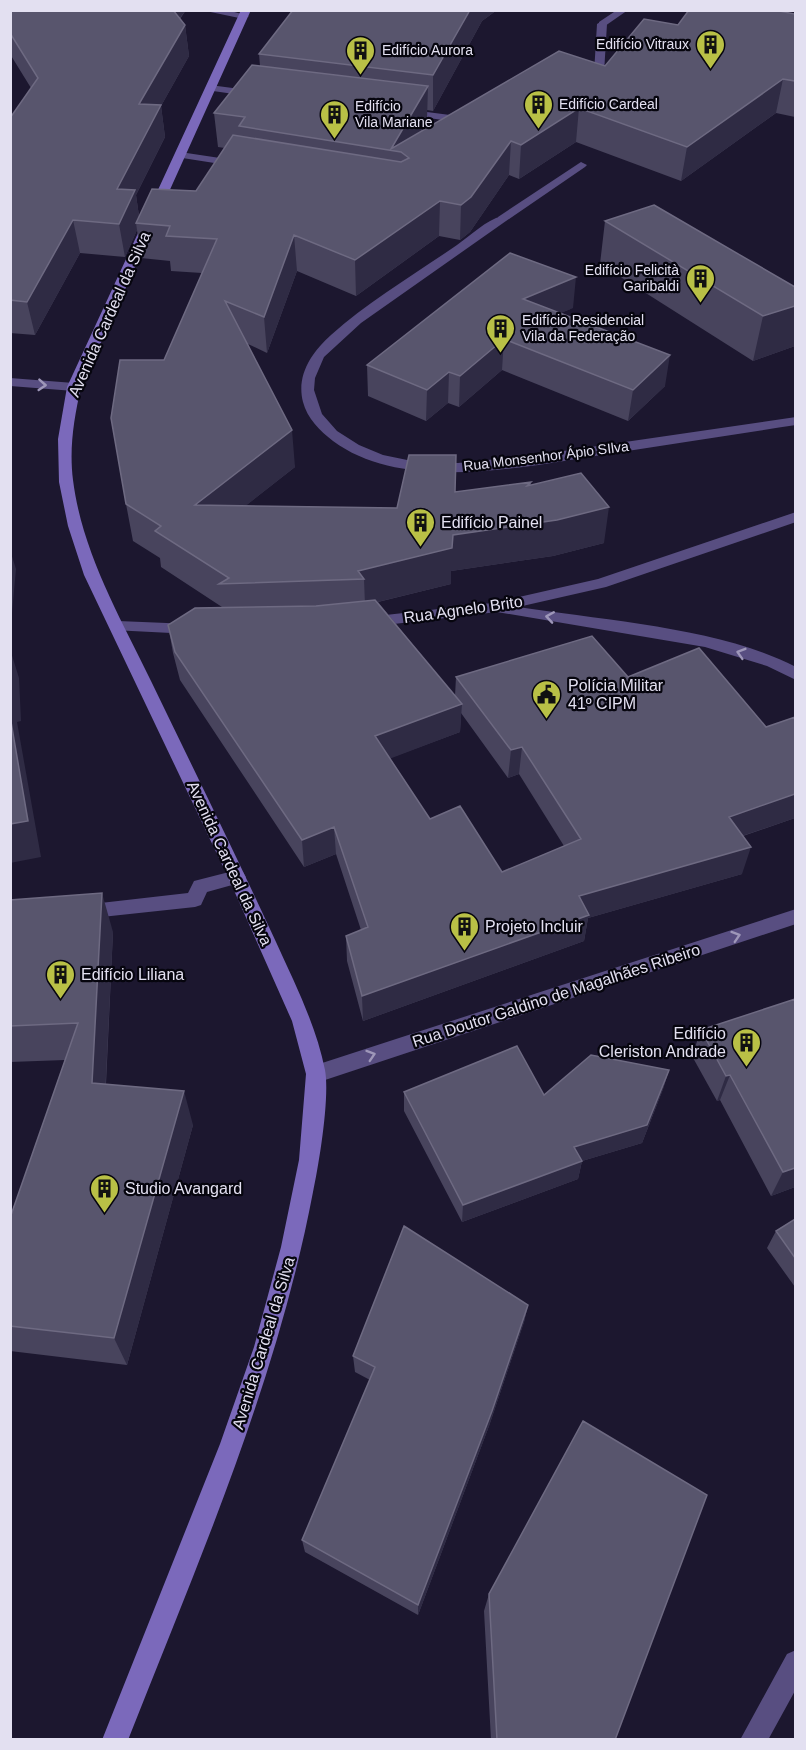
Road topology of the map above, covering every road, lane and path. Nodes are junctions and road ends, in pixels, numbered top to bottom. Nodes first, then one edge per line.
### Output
1 (205, 10) edge
2 (624, 10) edge
3 (245, 13) edge
4 (600, 73) edge
5 (210, 88) junction
6 (267, 95) edge
7 (393, 111) edge
8 (450, 118) edge
9 (180, 155) junction
10 (250, 165) edge
11 (581, 165) dead end
12 (10, 382) edge
13 (74, 387) junction
14 (795, 421) edge
15 (795, 517) edge
16 (492, 608) junction
17 (353, 623) edge
18 (118, 626) junction
19 (210, 630) edge
20 (795, 674) edge
21 (237, 876) junction
22 (68, 913) edge
23 (795, 916) edge
24 (316, 1074) junction
25 (795, 1664) edge
26 (116, 1740) edge
27 (753, 1740) edge

1 - 3 street
2 - 4 street
3 - 5 main road, Avenida Cardeal da Silva
5 - 6 street
5 - 9 main road, Avenida Cardeal da Silva
7 - 8 street
9 - 10 street
9 - 13 main road, Avenida Cardeal da Silva
11 - 14 street, Rua Monsenhor Ápio SIlva
12 -> 13 street
13 - 18 main road, Avenida Cardeal da Silva
15 - 16 street, Rua Agnelo Brito
16 - 17 street, Rua Agnelo Brito
20 -> 16 street
18 - 19 street
18 - 21 main road, Avenida Cardeal da Silva
21 - 22 street
21 - 24 main road, Avenida Cardeal da Silva
24 -> 23 street, Rua Doutor Galdino de Magalhães Ribeiro
24 - 26 main road, Avenida Cardeal da Silva
25 - 27 street

